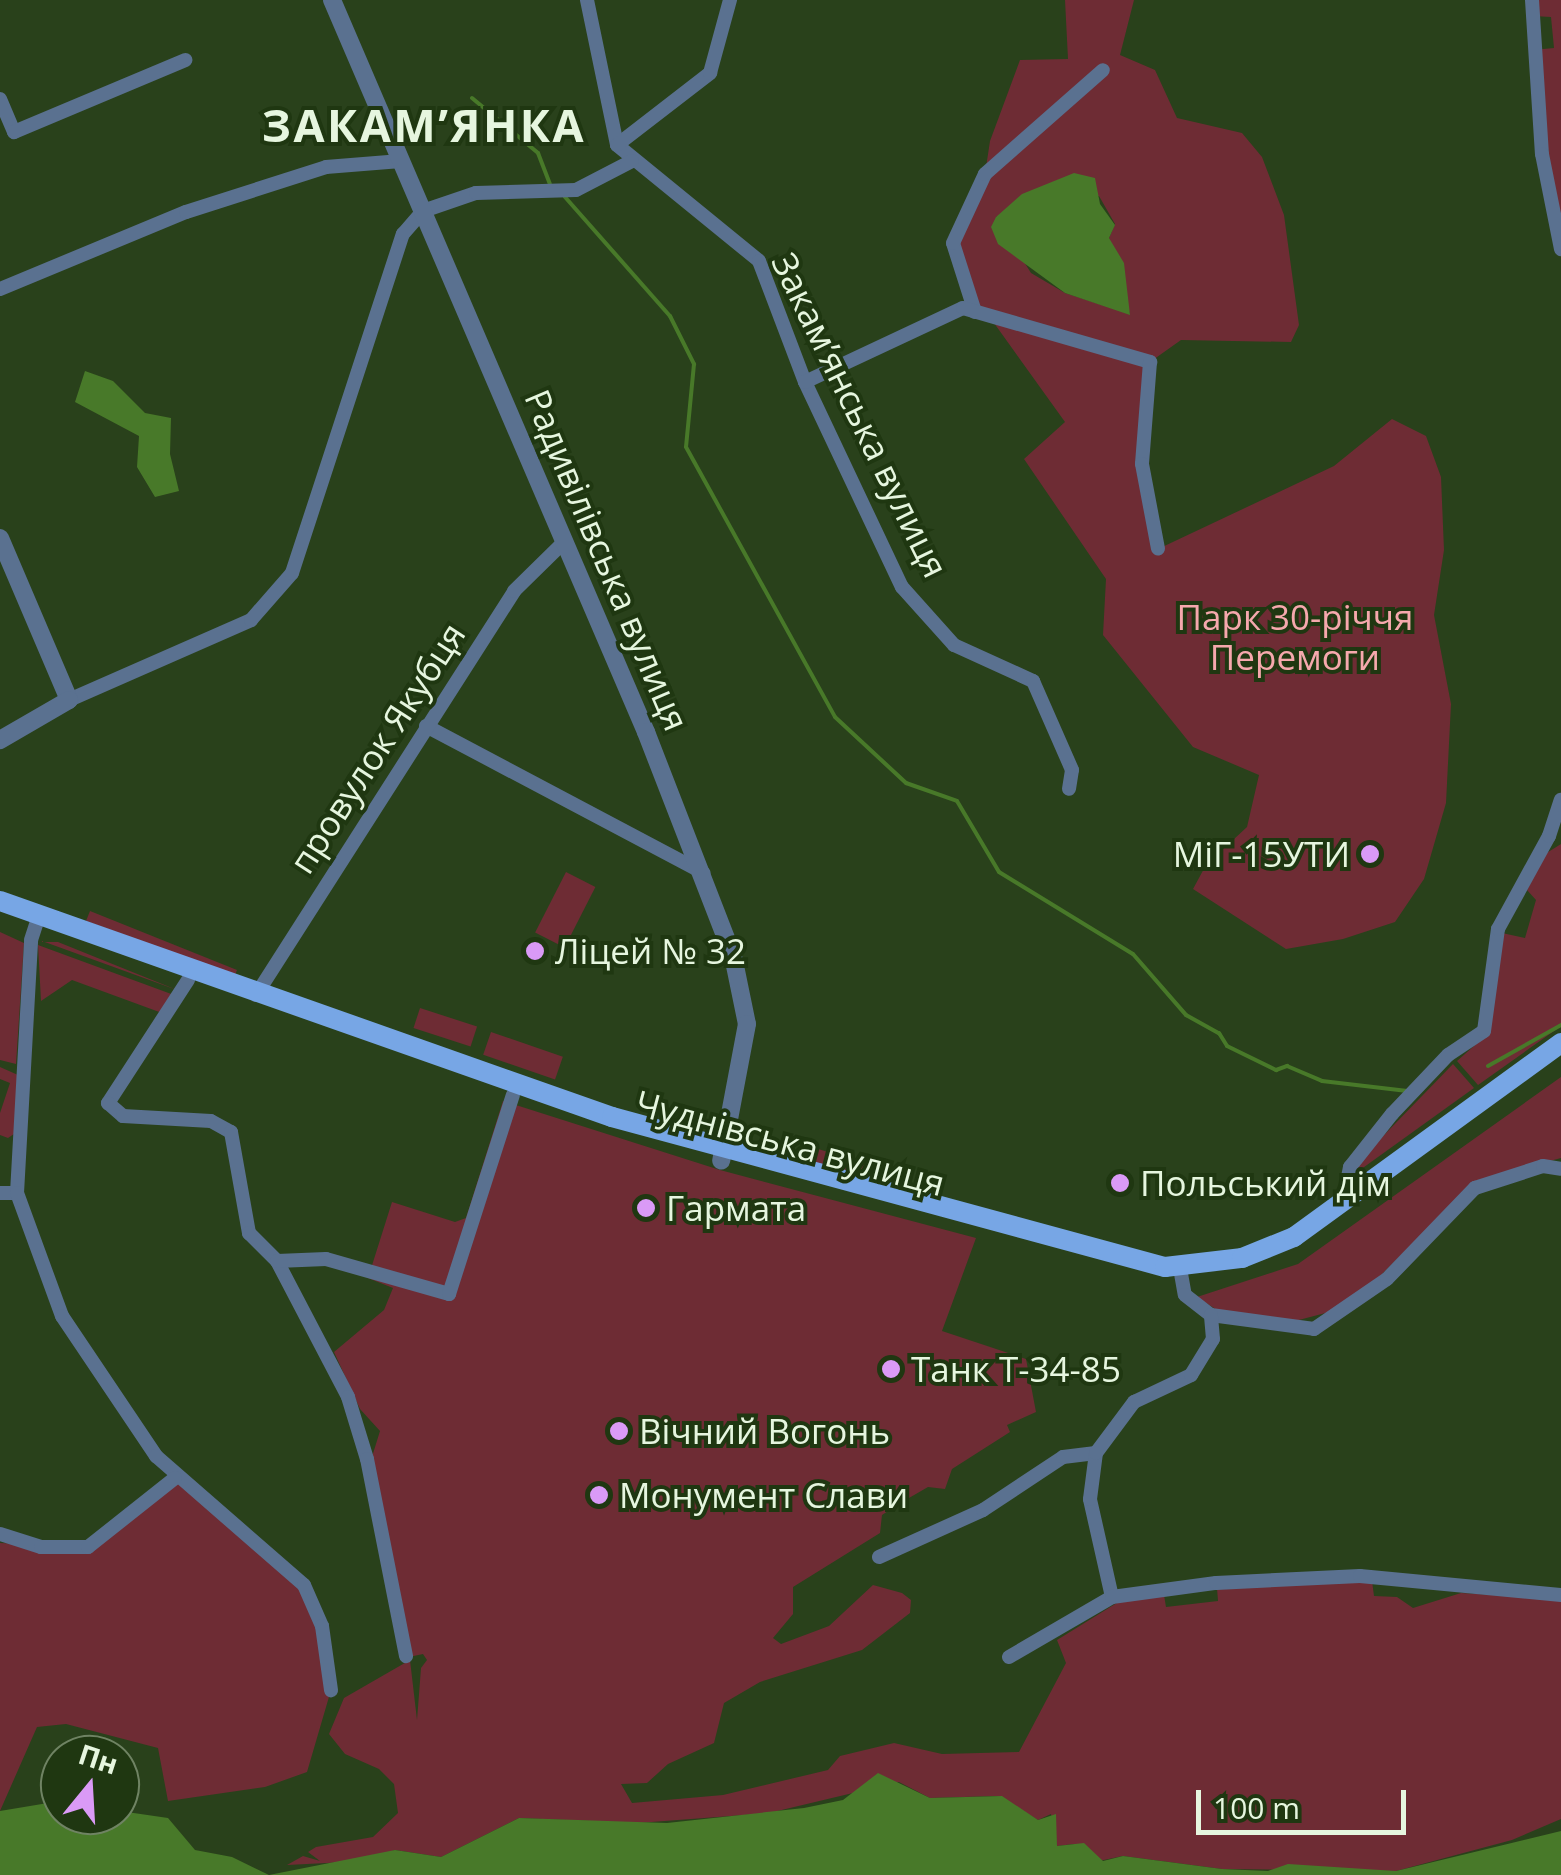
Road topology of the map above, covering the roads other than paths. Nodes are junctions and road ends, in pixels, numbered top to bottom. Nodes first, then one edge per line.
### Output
1 (332, 0) edge
2 (587, 0) edge
3 (730, 0) edge
4 (1532, 0) edge
5 (184, 60) dead end
6 (1103, 70) dead end
7 (0, 98) edge
8 (618, 145) junction
9 (401, 160) junction
10 (632, 161) junction
11 (423, 212) junction
12 (1561, 249) edge
13 (0, 288) edge
14 (975, 312) junction
15 (805, 382) junction
16 (0, 538) edge
17 (561, 545) junction
18 (1158, 549) dead end
19 (69, 700) junction
20 (426, 726) junction
21 (0, 740) edge
22 (1069, 789) dead end
23 (1561, 800) edge
24 (704, 873) junction
25 (0, 900) edge
26 (0, 910) edge
27 (37, 919) junction
28 (188, 980) junction
29 (256, 994) junction
30 (1561, 1044) edge
31 (1561, 1058) edge
32 (1530, 1073) junction
33 (513, 1095) junction
34 (722, 1156) junction
35 (1561, 1169) edge
36 (0, 1192) edge
37 (17, 1193) junction
38 (1343, 1203) junction
39 (277, 1260) junction
40 (1180, 1273) junction
41 (1212, 1315) junction
42 (1096, 1453) junction
43 (175, 1478) junction
44 (0, 1534) edge
45 (879, 1557) dead end
46 (1561, 1595) edge
47 (1112, 1597) junction
48 (406, 1656) dead end
49 (1008, 1658) dead end
50 (331, 1690) dead end

1 - 9 street, Радивілівська вулиця
2 - 8 street, Закамʼянська вулиця
3 - 8 street
4 - 12 street
5 - 7 street
6 - 14 street
8 - 10 street, Закамʼянська вулиця
9 - 11 street, Радивілівська вулиця
9 - 13 street
10 - 11 street
10 - 15 street, Закамʼянська вулиця
11 - 17 street, Радивілівська вулиця
11 - 19 street
14 - 15 street
14 - 18 street
15 - 22 street, Закамʼянська вулиця
16 - 19 street
17 - 20 street, провулок Якубця
17 - 24 street, Радивілівська вулиця
19 - 21 street
20 - 24 street
20 - 29 street, провулок Якубця
23 - 38 street
24 - 34 street, Радивілівська вулиця
25 - 27 main road, Чуднівська вулиця
26 - 27 main road, Чуднівська вулиця
27 - 28 main road, Чуднівська вулиця
27 - 29 main road, Чуднівська вулиця
27 - 37 street
28 - 33 main road, Чуднівська вулиця
28 - 39 street
29 - 34 main road, Чуднівська вулиця
30 - 32 main road
31 - 32 main road
32 - 38 main road, Чуднівська вулиця
32 - 40 main road, Чуднівська вулиця
33 - 34 main road, Чуднівська вулиця
33 - 39 street
34 - 40 main road, Чуднівська вулиця
35 - 41 street
36 - 37 street
37 - 43 street
38 - 40 main road, Чуднівська вулиця
39 - 48 street
40 - 41 street
41 - 42 street
42 - 45 street
42 - 47 street
43 - 44 street
43 - 50 street
46 - 47 street
47 - 49 street

